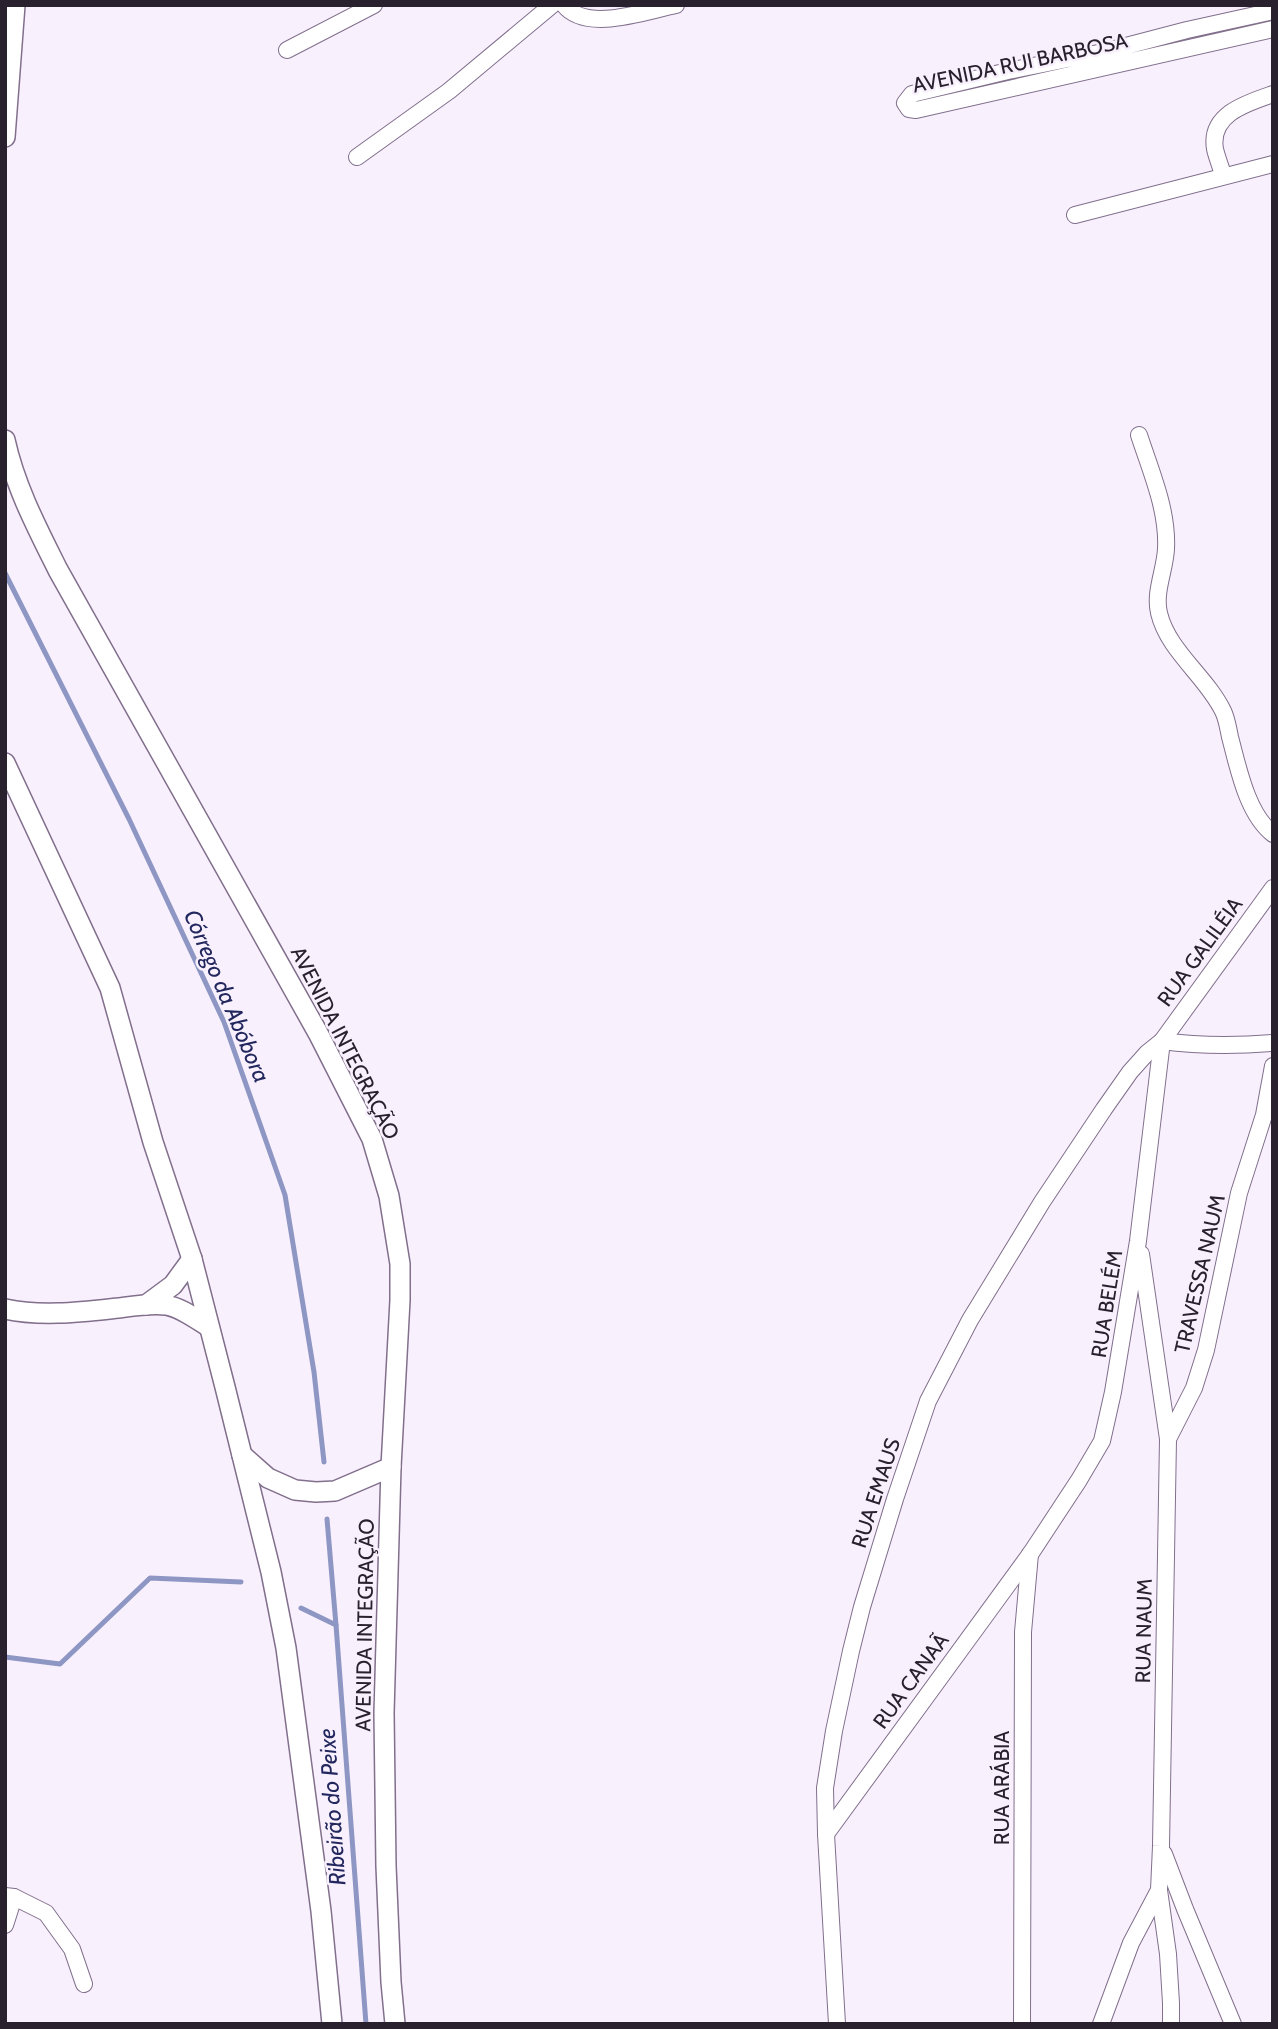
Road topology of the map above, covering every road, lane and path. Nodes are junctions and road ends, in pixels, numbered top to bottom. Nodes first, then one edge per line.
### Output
1 (15, 5) edge
2 (374, 5) edge
3 (552, 5) edge
4 (564, 5) edge
5 (676, 5) edge
6 (1273, 11) edge
7 (1273, 29) edge
8 (287, 50) dead end
9 (7, 68) edge
10 (1273, 94) edge
11 (5, 137) edge
12 (357, 157) dead end
13 (1273, 164) edge
14 (1223, 176) junction
15 (1075, 215) dead end
16 (1139, 435) dead end
17 (5, 440) edge
18 (5, 763) edge
19 (1273, 834) edge
20 (1273, 888) edge
21 (1162, 1041) junction
22 (1273, 1044) edge
23 (1273, 1066) edge
24 (1269, 1122) edge
25 (1138, 1241) junction
26 (192, 1259) junction
27 (146, 1305) junction
28 (5, 1309) edge
29 (209, 1327) junction
30 (1168, 1439) junction
31 (242, 1455) junction
32 (391, 1467) junction
33 (1031, 1553) junction
34 (826, 1834) junction
35 (1161, 1846) junction
36 (1159, 1890) junction
37 (10, 1897) edge
38 (5, 1924) edge
39 (84, 1984) dead end
40 (332, 2024) edge
41 (396, 2024) edge
42 (837, 2024) edge
43 (1022, 2024) edge
44 (1101, 2024) edge
45 (1171, 2024) edge
46 (1233, 2024) edge

1 - 9 street
2 - 8 street
3 - 12 street
4 - 5 street
6 - 7 street, AVENIDA RUI BARBOSA
9 - 11 street
10 - 14 street
13 - 14 street
14 - 15 street
16 - 19 street
17 - 32 street, AVENIDA INTEGRAÇÃO
18 - 26 street
20 - 21 street, RUA GALILÉIA
21 - 22 street
21 - 25 street, RUA BELÉM
21 - 34 street, RUA EMAUS
23 - 24 street, TRAVESSA NAUM
24 - 30 street, TRAVESSA NAUM
25 - 30 street, RUA NAUM
25 - 33 street, RUA BELÉM
26 - 27 street
26 - 29 street
27 - 28 street
27 - 29 street
29 - 31 street
30 - 35 street, RUA NAUM
31 - 32 street
31 - 40 street
32 - 41 street, AVENIDA INTEGRAÇÃO
33 - 34 street, RUA CANAÃ
33 - 43 street, RUA ARÁBIA
34 - 42 street, RUA EMAUS
35 - 36 street, RUA NAUM
35 - 46 street
36 - 44 street
36 - 45 street, RUA NAUM
37 - 38 street
37 - 39 street

